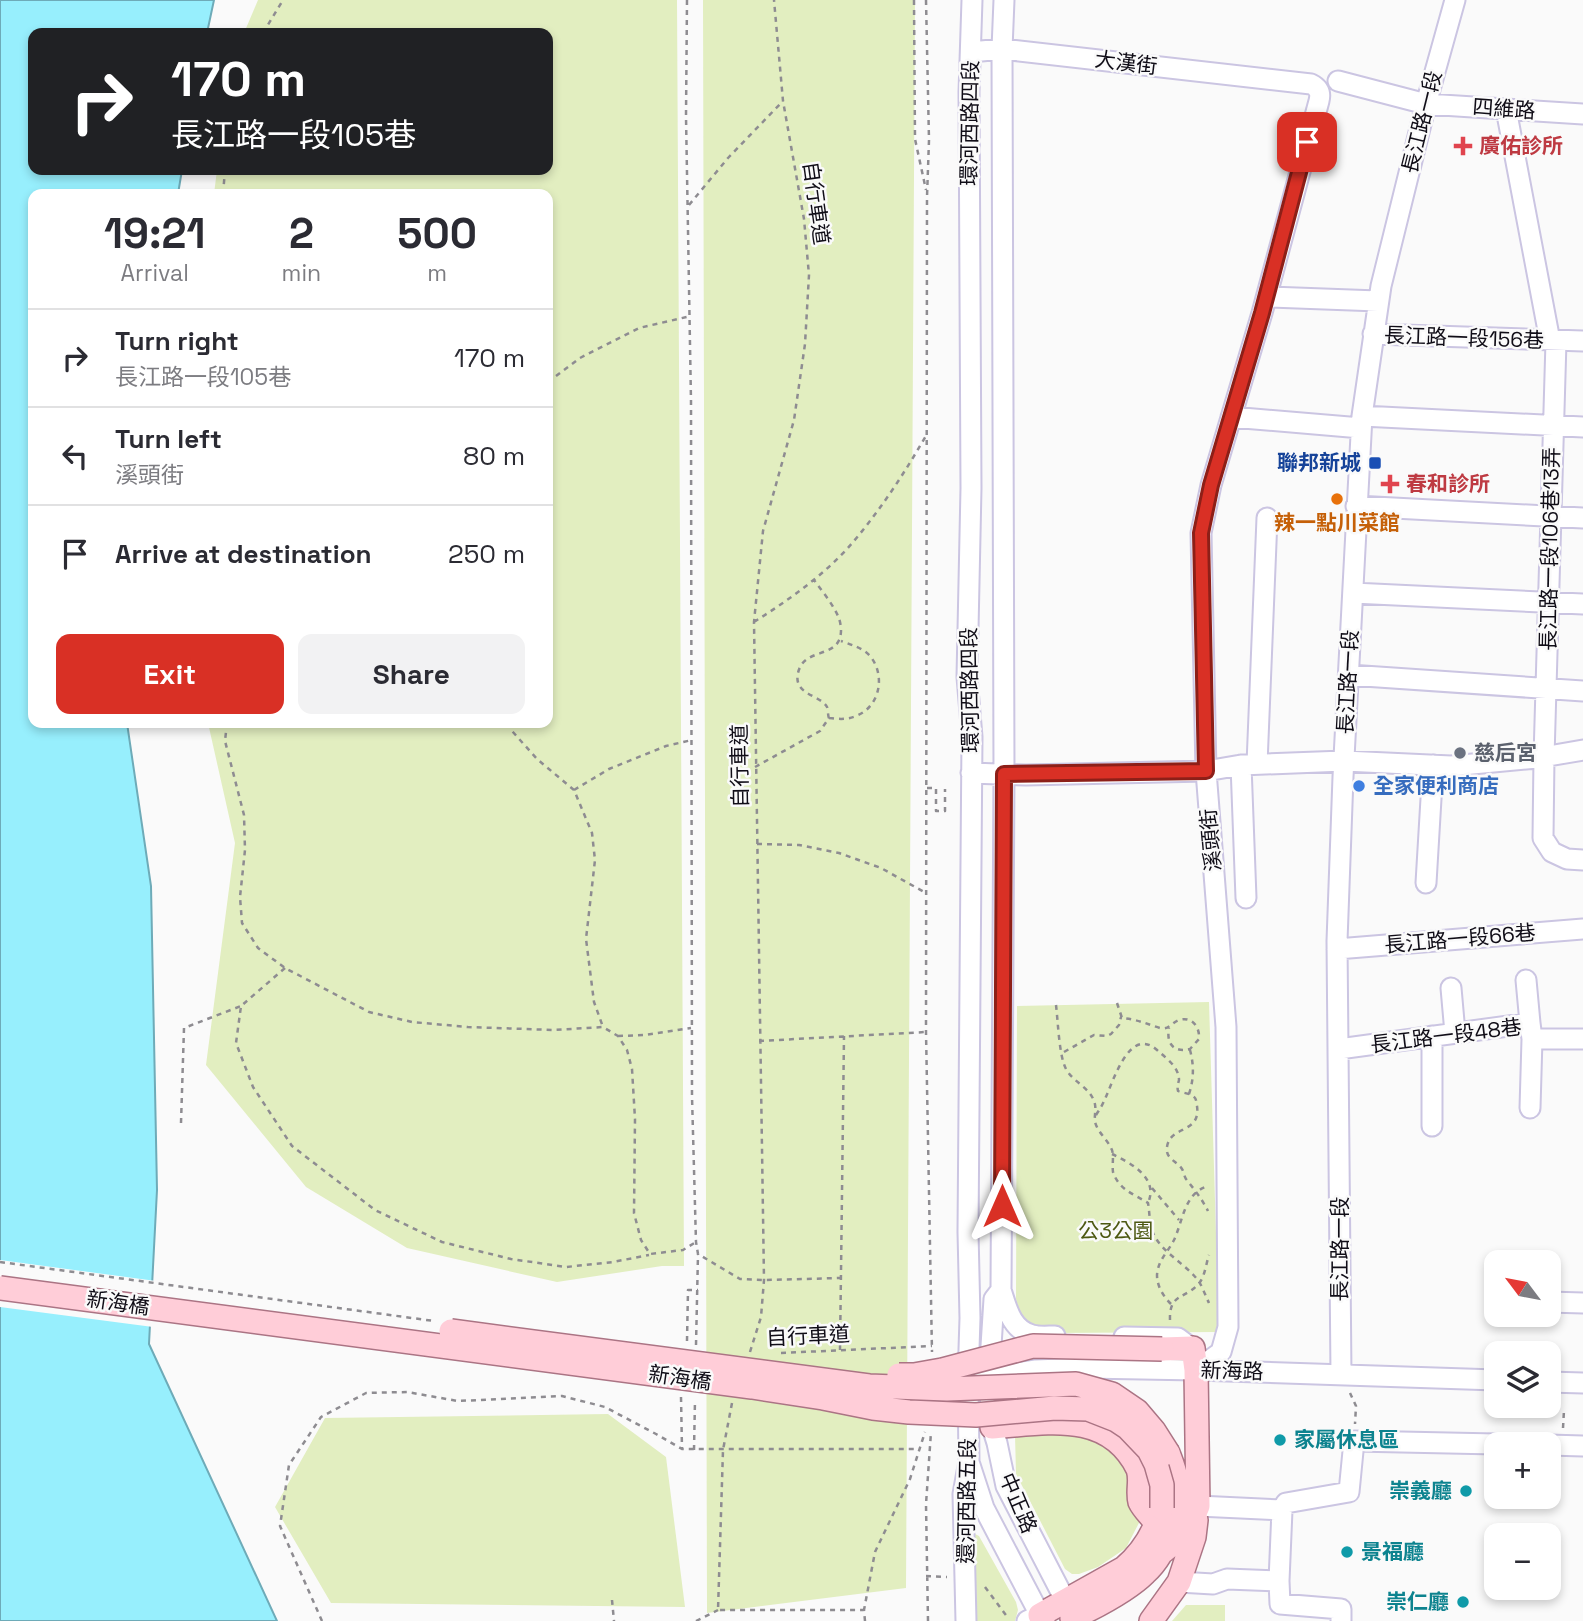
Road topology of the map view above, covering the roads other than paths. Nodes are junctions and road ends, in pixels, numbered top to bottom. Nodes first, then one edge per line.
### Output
1 (972, 0) edge
2 (1004, 0) edge
3 (1455, 0) edge
4 (1002, 49) junction
5 (971, 52) junction
6 (1338, 81) dead end
7 (1426, 104) junction
8 (1506, 109) junction
9 (1583, 114) edge
10 (1307, 142) joint
11 (1266, 297) junction
12 (1378, 301) junction
13 (1373, 334) junction
14 (1553, 341) junction
15 (1583, 341) edge
16 (1231, 417) junction
17 (1361, 422) junction
18 (1552, 426) junction
19 (1583, 428) edge
20 (1356, 506) junction
21 (1551, 517) junction
22 (1267, 518) dead end
23 (1583, 518) edge
24 (1353, 593) junction
25 (1549, 602) junction
26 (1583, 604) edge
27 (1349, 674) junction
28 (1546, 689) junction
29 (1583, 691) edge
30 (1583, 750) edge
31 (1544, 757) junction
32 (1344, 761) junction
33 (1249, 765) junction
34 (1433, 765) junction
35 (1206, 771) junction
36 (971, 773) junction
37 (1004, 774) junction
38 (1583, 860) edge
39 (1426, 883) dead end
40 (1246, 898) dead end
41 (1583, 929) edge
42 (1337, 949) junction
43 (1526, 980) dead end
44 (1451, 988) dead end
45 (1531, 1031) junction
46 (1455, 1033) junction
47 (1432, 1036) junction
48 (1583, 1039) edge
49 (1339, 1049) junction
50 (1530, 1108) dead end
51 (1432, 1126) dead end
52 (0, 1273) edge
53 (0, 1288) edge
54 (1001, 1290) junction
55 (1561, 1302) edge
56 (1583, 1303) edge
57 (1195, 1359) junction
58 (1341, 1375) junction
59 (989, 1377) junction
60 (823, 1379) junction
61 (968, 1380) junction
62 (1484, 1380) edge
63 (1561, 1382) edge
64 (1583, 1383) edge
65 (992, 1427) junction
66 (1484, 1444) edge
67 (1561, 1445) edge
68 (1583, 1446) edge
69 (969, 1461) junction
70 (1198, 1506) junction
71 (1282, 1510) junction
72 (1159, 1516) junction
73 (1161, 1553) junction
74 (1279, 1581) junction
75 (1179, 1582) junction
76 (1069, 1615) edge
77 (1030, 1619) edge
78 (966, 1621) edge
79 (1151, 1621) edge
80 (1341, 1621) edge

1 - 5 street, 環河西路四段
2 - 4 street, 環河西路四段
3 - 7 street, 長江路一段
4 - 5 street, 大漢街
4 - 10 street, 大漢街
4 - 37 street, 環河西路四段
5 - 36 street, 環河西路四段
6 - 7 street, 四維路
7 - 8 street, 四維路
7 - 12 street, 長江路一段
8 - 9 street, 四維路
8 - 14 street, 長江路一段106巷13弄
10 - 11 street, 溪頭街
11 - 12 street
11 - 16 street, 溪頭街
12 - 13 street, 長江路一段
13 - 14 street, 長江路一段156巷
13 - 17 street, 長江路一段
14 - 15 street, 長江路一段156巷
14 - 18 street, 長江路一段106巷13弄
16 - 17 street
16 - 35 street, 溪頭街
17 - 18 street
17 - 20 street, 長江路一段
18 - 19 street
18 - 21 street, 長江路一段106巷13弄
20 - 21 street
20 - 24 street, 長江路一段
21 - 23 street
21 - 25 street, 長江路一段106巷13弄
22 - 33 street
24 - 25 street
24 - 27 street, 長江路一段
25 - 26 street
25 - 28 street, 長江路一段106巷13弄
27 - 28 street
27 - 32 street, 長江路一段
28 - 29 street
28 - 31 street, 長江路一段106巷13弄
30 - 31 street
31 - 34 street
31 - 38 street, 長江路一段106巷13弄
32 - 33 street
32 - 34 street
32 - 42 street, 長江路一段
33 - 35 street
33 - 40 street
34 - 39 street
35 - 37 street
35 - 57 street, 溪頭街
36 - 37 street
36 - 61 street, 環河西路四段
37 - 54 street, 環河西路四段
41 - 42 street, 長江路一段66巷
42 - 49 street, 長江路一段
43 - 45 street
44 - 46 street
45 - 46 street, 長江路一段48巷
45 - 48 street, 長江路一段48巷
45 - 50 street
46 - 47 street, 長江路一段48巷
47 - 49 street, 長江路一段48巷
47 - 51 street
49 - 58 street, 長江路一段
52 - 60 main road, 新海橋, bridge
53 - 72 main road, 新海橋, bridge
54 - 57 street
54 - 59 street, 環河西路四段
55 - 56 street
57 - 58 street, 新海路
57 - 59 street, 新海路
57 - 60 main road, bridge
57 - 70 main road
58 - 62 street, 新海路
59 - 61 street, 新海路
59 - 65 street, 中正路
60 - 73 main road, 新海橋, bridge
61 - 69 street, 還河西路五段
63 - 64 street
65 - 72 main road
65 - 76 street, 中正路
66 - 71 street
67 - 68 street
69 - 77 street, 中正路
69 - 78 street, 還河西路五段
70 - 71 street
70 - 73 main road
70 - 75 main road
71 - 74 street
72 - 76 main road
73 - 76 main road
74 - 75 street
74 - 80 street
75 - 79 main road
76 - 77 main road

